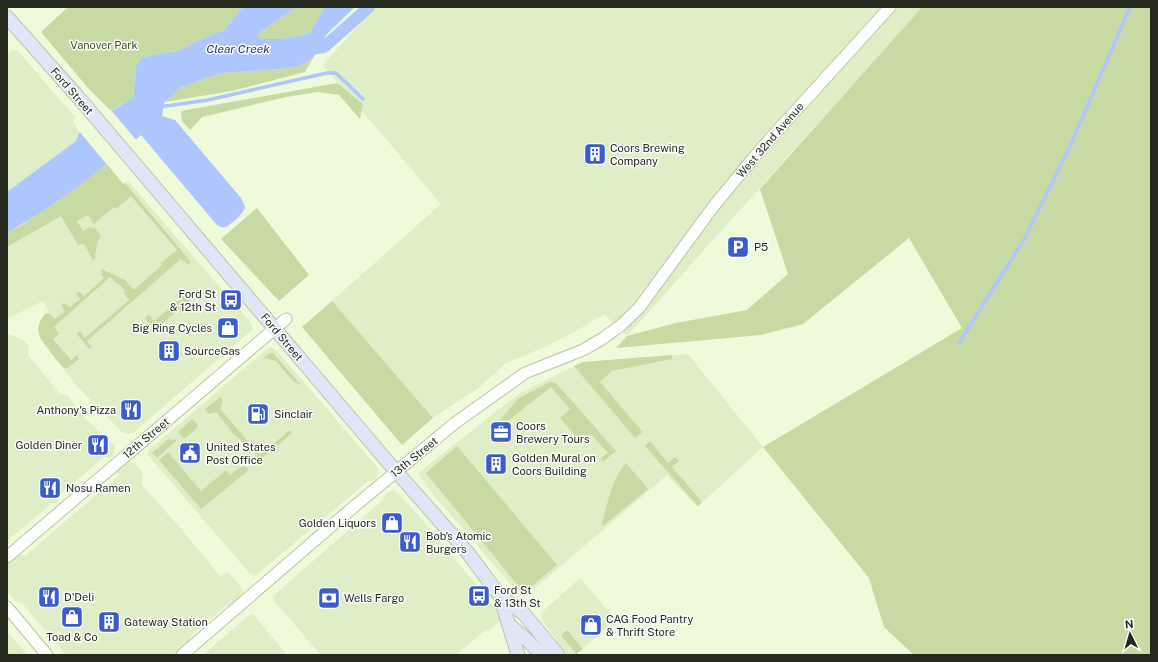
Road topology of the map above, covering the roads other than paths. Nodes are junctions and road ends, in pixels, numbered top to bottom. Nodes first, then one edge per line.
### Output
1 (890, 7) edge
2 (7, 17) edge
3 (660, 282) joint
4 (286, 318) dead end
5 (275, 329) junction
6 (396, 471) junction
7 (7, 557) edge
8 (500, 596) junction
9 (7, 608) edge
10 (509, 625) junction
11 (47, 655) edge
12 (182, 655) edge
13 (518, 655) edge
14 (542, 655) edge
15 (558, 655) edge

1 - 3 street, West 32nd Avenue
2 - 5 main road, Ford Street
3 - 6 street, 13th Street
4 - 5 street, 12th Street
5 - 6 main road, Ford Street
5 - 7 street, 12th Street
6 - 8 main road, Ford Street
6 - 12 street, 13th Street
8 - 10 main road
8 - 15 main road, Ford Street
9 - 11 street
10 - 13 main road
10 - 14 main road

